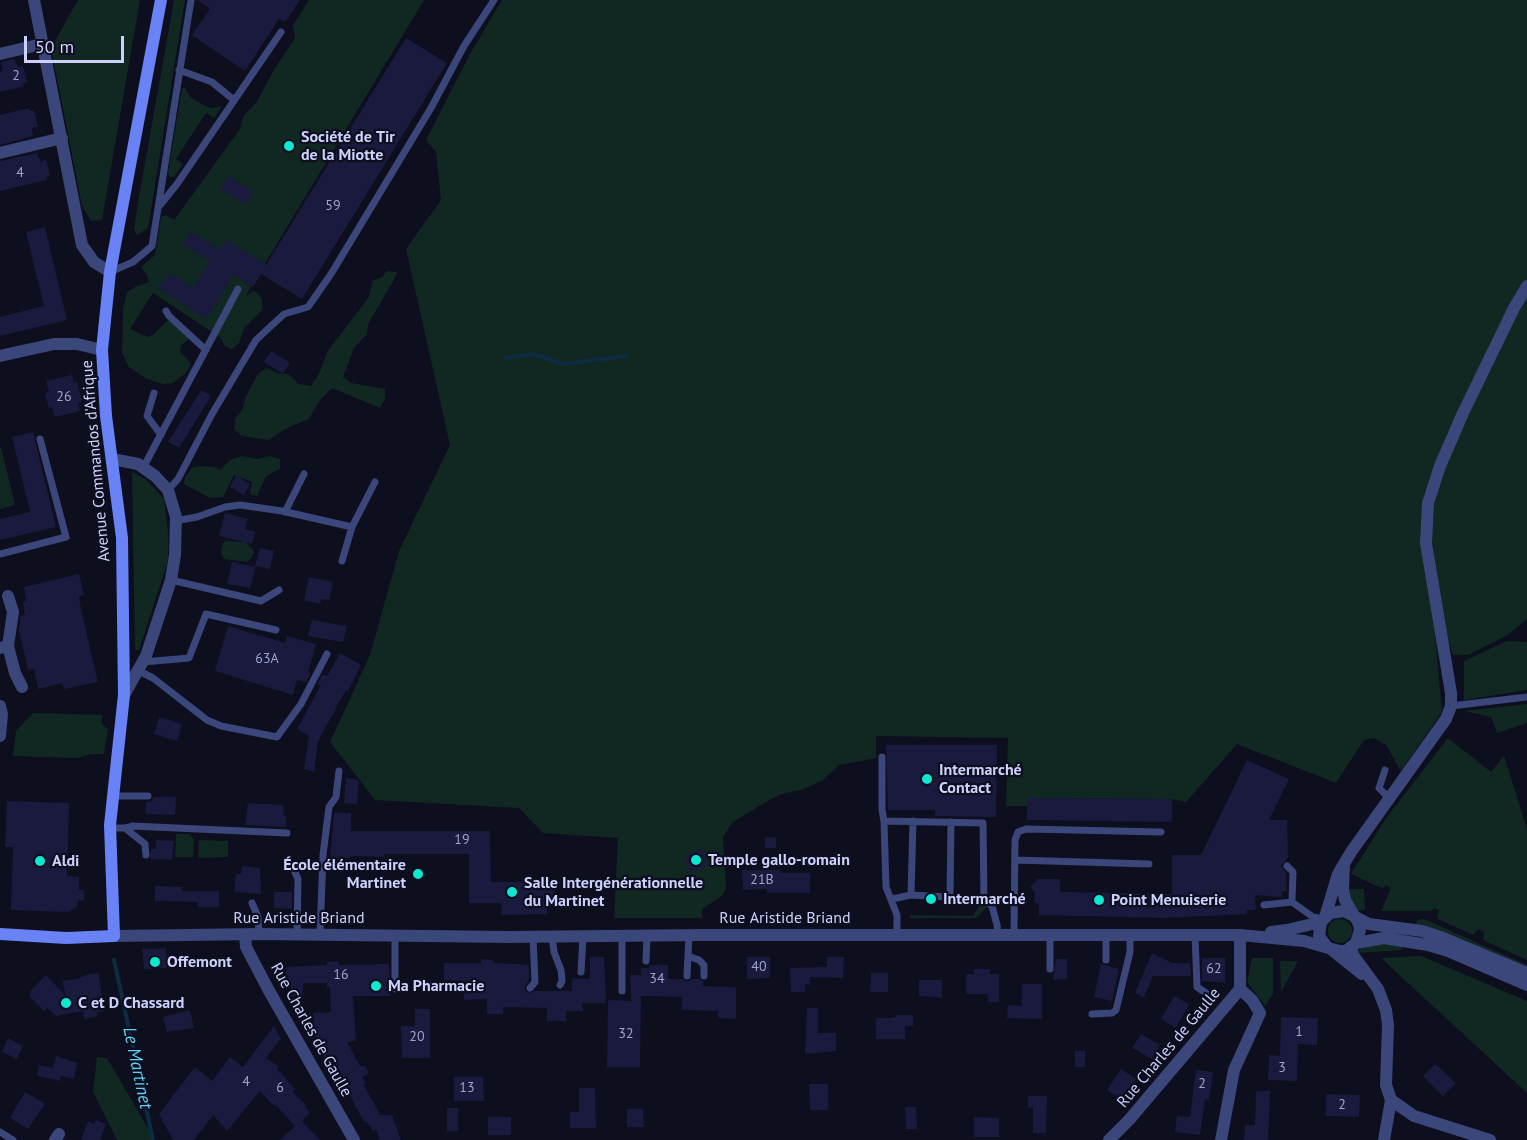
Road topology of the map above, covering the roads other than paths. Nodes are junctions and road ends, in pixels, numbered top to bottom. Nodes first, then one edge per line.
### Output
1 (34, 0) edge
2 (161, 0) edge
3 (191, 0) edge
4 (494, 0) edge
5 (281, 32) dead end
6 (42, 44) junction
7 (0, 54) edge
8 (179, 70) junction
9 (234, 100) junction
10 (62, 138) junction
11 (0, 153) edge
12 (159, 206) junction
13 (110, 272) junction
14 (1527, 286) edge
15 (238, 289) dead end
16 (166, 311) dead end
17 (102, 350) junction
18 (206, 351) junction
19 (0, 356) edge
20 (154, 393) dead end
21 (161, 435) junction
22 (40, 439) dead end
23 (112, 459) junction
24 (143, 468) junction
25 (304, 474) dead end
26 (375, 482) dead end
27 (168, 490) junction
28 (285, 512) junction
29 (176, 521) junction
30 (352, 527) junction
31 (0, 554) edge
32 (342, 561) dead end
33 (171, 579) junction
34 (279, 591) dead end
35 (8, 596) dead end
36 (276, 630) dead end
37 (4, 647) edge
38 (327, 654) dead end
39 (141, 666) junction
40 (22, 687) dead end
41 (124, 695) junction
42 (1527, 697) edge
43 (0, 706) edge
44 (1451, 706) junction
45 (0, 736) edge
46 (882, 757) dead end
47 (1385, 770) dead end
48 (339, 771) dead end
49 (113, 796) junction
50 (147, 796) dead end
51 (1390, 799) junction
52 (884, 821) junction
53 (913, 821) junction
54 (951, 822) junction
55 (110, 828) junction
56 (125, 828) junction
57 (1161, 832) dead end
58 (287, 833) dead end
59 (146, 855) dead end
60 (1015, 860) junction
61 (1149, 864) dead end
62 (1344, 864) junction
63 (1287, 866) dead end
64 (294, 870) dead end
65 (911, 895) junction
66 (950, 895) junction
67 (984, 898) junction
68 (892, 900) junction
69 (1292, 902) junction
70 (252, 903) dead end
71 (1264, 905) dead end
72 (1353, 915) junction
73 (1323, 919) junction
74 (0, 934) edge
75 (260, 934) junction
76 (297, 934) junction
77 (320, 934) junction
78 (245, 935) junction
79 (396, 935) junction
80 (622, 935) junction
81 (647, 935) junction
82 (689, 935) junction
83 (897, 935) junction
84 (998, 935) junction
85 (1014, 935) junction
86 (1050, 935) junction
87 (1106, 935) junction
88 (1130, 935) junction
89 (1195, 935) junction
90 (1240, 935) junction
91 (114, 936) junction
92 (533, 936) junction
93 (552, 936) junction
94 (583, 936) junction
95 (1354, 945) junction
96 (1330, 949) junction
97 (688, 957) junction
98 (1106, 960) dead end
99 (646, 961) dead end
100 (1050, 969) dead end
101 (581, 972) dead end
102 (1527, 973) edge
103 (687, 976) dead end
104 (704, 976) dead end
105 (560, 985) dead end
106 (1527, 985) edge
107 (530, 988) dead end
108 (395, 989) dead end
109 (1240, 989) junction
110 (1378, 989) junction
111 (622, 991) dead end
112 (1206, 993) dead end
113 (1092, 1014) dead end
114 (1390, 1100) junction
115 (0, 1132) edge
116 (13, 1140) edge
117 (354, 1140) edge
118 (1109, 1140) edge
119 (1221, 1140) edge
120 (1384, 1140) edge
121 (1490, 1140) edge

1 - 6 street
2 - 13 main road, Avenue Commandos d'Afrique
3 - 8 lane
4 - 27 lane
5 - 9 lane
6 - 7 street
6 - 10 street
8 - 9 lane
8 - 12 lane
9 - 12 lane
10 - 11 street
10 - 13 street
12 - 13 lane
13 - 17 main road, Avenue Commandos d'Afrique
14 - 44 street
15 - 18 lane
16 - 18 lane
17 - 19 street
17 - 23 main road, Avenue Commandos d'Afrique
18 - 21 lane
20 - 21 lane
21 - 24 lane
22 - 31 lane
23 - 24 street
23 - 41 main road, Avenue Commandos d'Afrique
24 - 27 street
25 - 28 lane
26 - 30 lane
27 - 29 street
28 - 29 lane
28 - 30 lane
29 - 33 street
30 - 32 lane
33 - 34 lane
33 - 39 street
35 - 37 street
36 - 39 lane
37 - 40 street
38 - 39 lane
39 - 41 street
41 - 49 main road, Avenue Commandos d'Afrique
42 - 44 lane
43 - 45 street
44 - 51 street
46 - 52 lane
47 - 51 lane
48 - 77 lane
49 - 50 lane
49 - 55 main road, Avenue Commandos d'Afrique
51 - 62 street
52 - 53 lane
52 - 68 lane
53 - 54 lane
53 - 65 lane
54 - 66 lane
54 - 67 lane
55 - 56 lane
55 - 91 main road, Avenue Commandos d'Afrique
56 - 58 lane
56 - 59 lane
57 - 60 lane
60 - 61 lane
60 - 85 lane
62 - 72 street
62 - 73 street
63 - 69 lane
64 - 76 lane
65 - 66 lane
65 - 68 lane
66 - 67 lane
67 - 84 lane
68 - 83 lane
69 - 71 lane
69 - 73 lane
70 - 75 lane
72 - 73 street
72 - 95 street
72 - 102 street
73 - 90 street, Rue Aristide Briand
73 - 96 street
74 - 91 main road
75 - 76 street, Rue Aristide Briand
75 - 78 street, Rue Aristide Briand
76 - 77 street, Rue Aristide Briand
77 - 79 street, Rue Aristide Briand
78 - 91 street, Rue Aristide Briand
78 - 117 street, Rue Charles de Gaulle
79 - 92 street, Rue Aristide Briand
79 - 108 lane
80 - 81 street, Rue Aristide Briand
80 - 94 street, Rue Aristide Briand
80 - 111 lane
81 - 82 street, Rue Aristide Briand
81 - 99 lane
82 - 83 street, Rue Aristide Briand
82 - 97 lane
83 - 84 street, Rue Aristide Briand
84 - 85 street, Rue Aristide Briand
85 - 86 street, Rue Aristide Briand
86 - 87 street, Rue Aristide Briand
86 - 100 lane
87 - 88 street, Rue Aristide Briand
87 - 98 lane
88 - 89 street, Rue Aristide Briand
88 - 113 lane
89 - 90 street, Rue Aristide Briand
89 - 112 lane
90 - 96 street, Rue Aristide Briand
90 - 109 street, Rue Charles de Gaulle
92 - 93 street, Rue Aristide Briand
92 - 107 lane
93 - 94 street, Rue Aristide Briand
93 - 105 lane
94 - 101 lane
95 - 96 street
95 - 106 street
95 - 110 street
96 - 110 street
97 - 103 lane
97 - 104 lane
109 - 118 street, Rue Charles de Gaulle
109 - 119 street
110 - 114 street
114 - 120 street
114 - 121 street
115 - 116 lane

